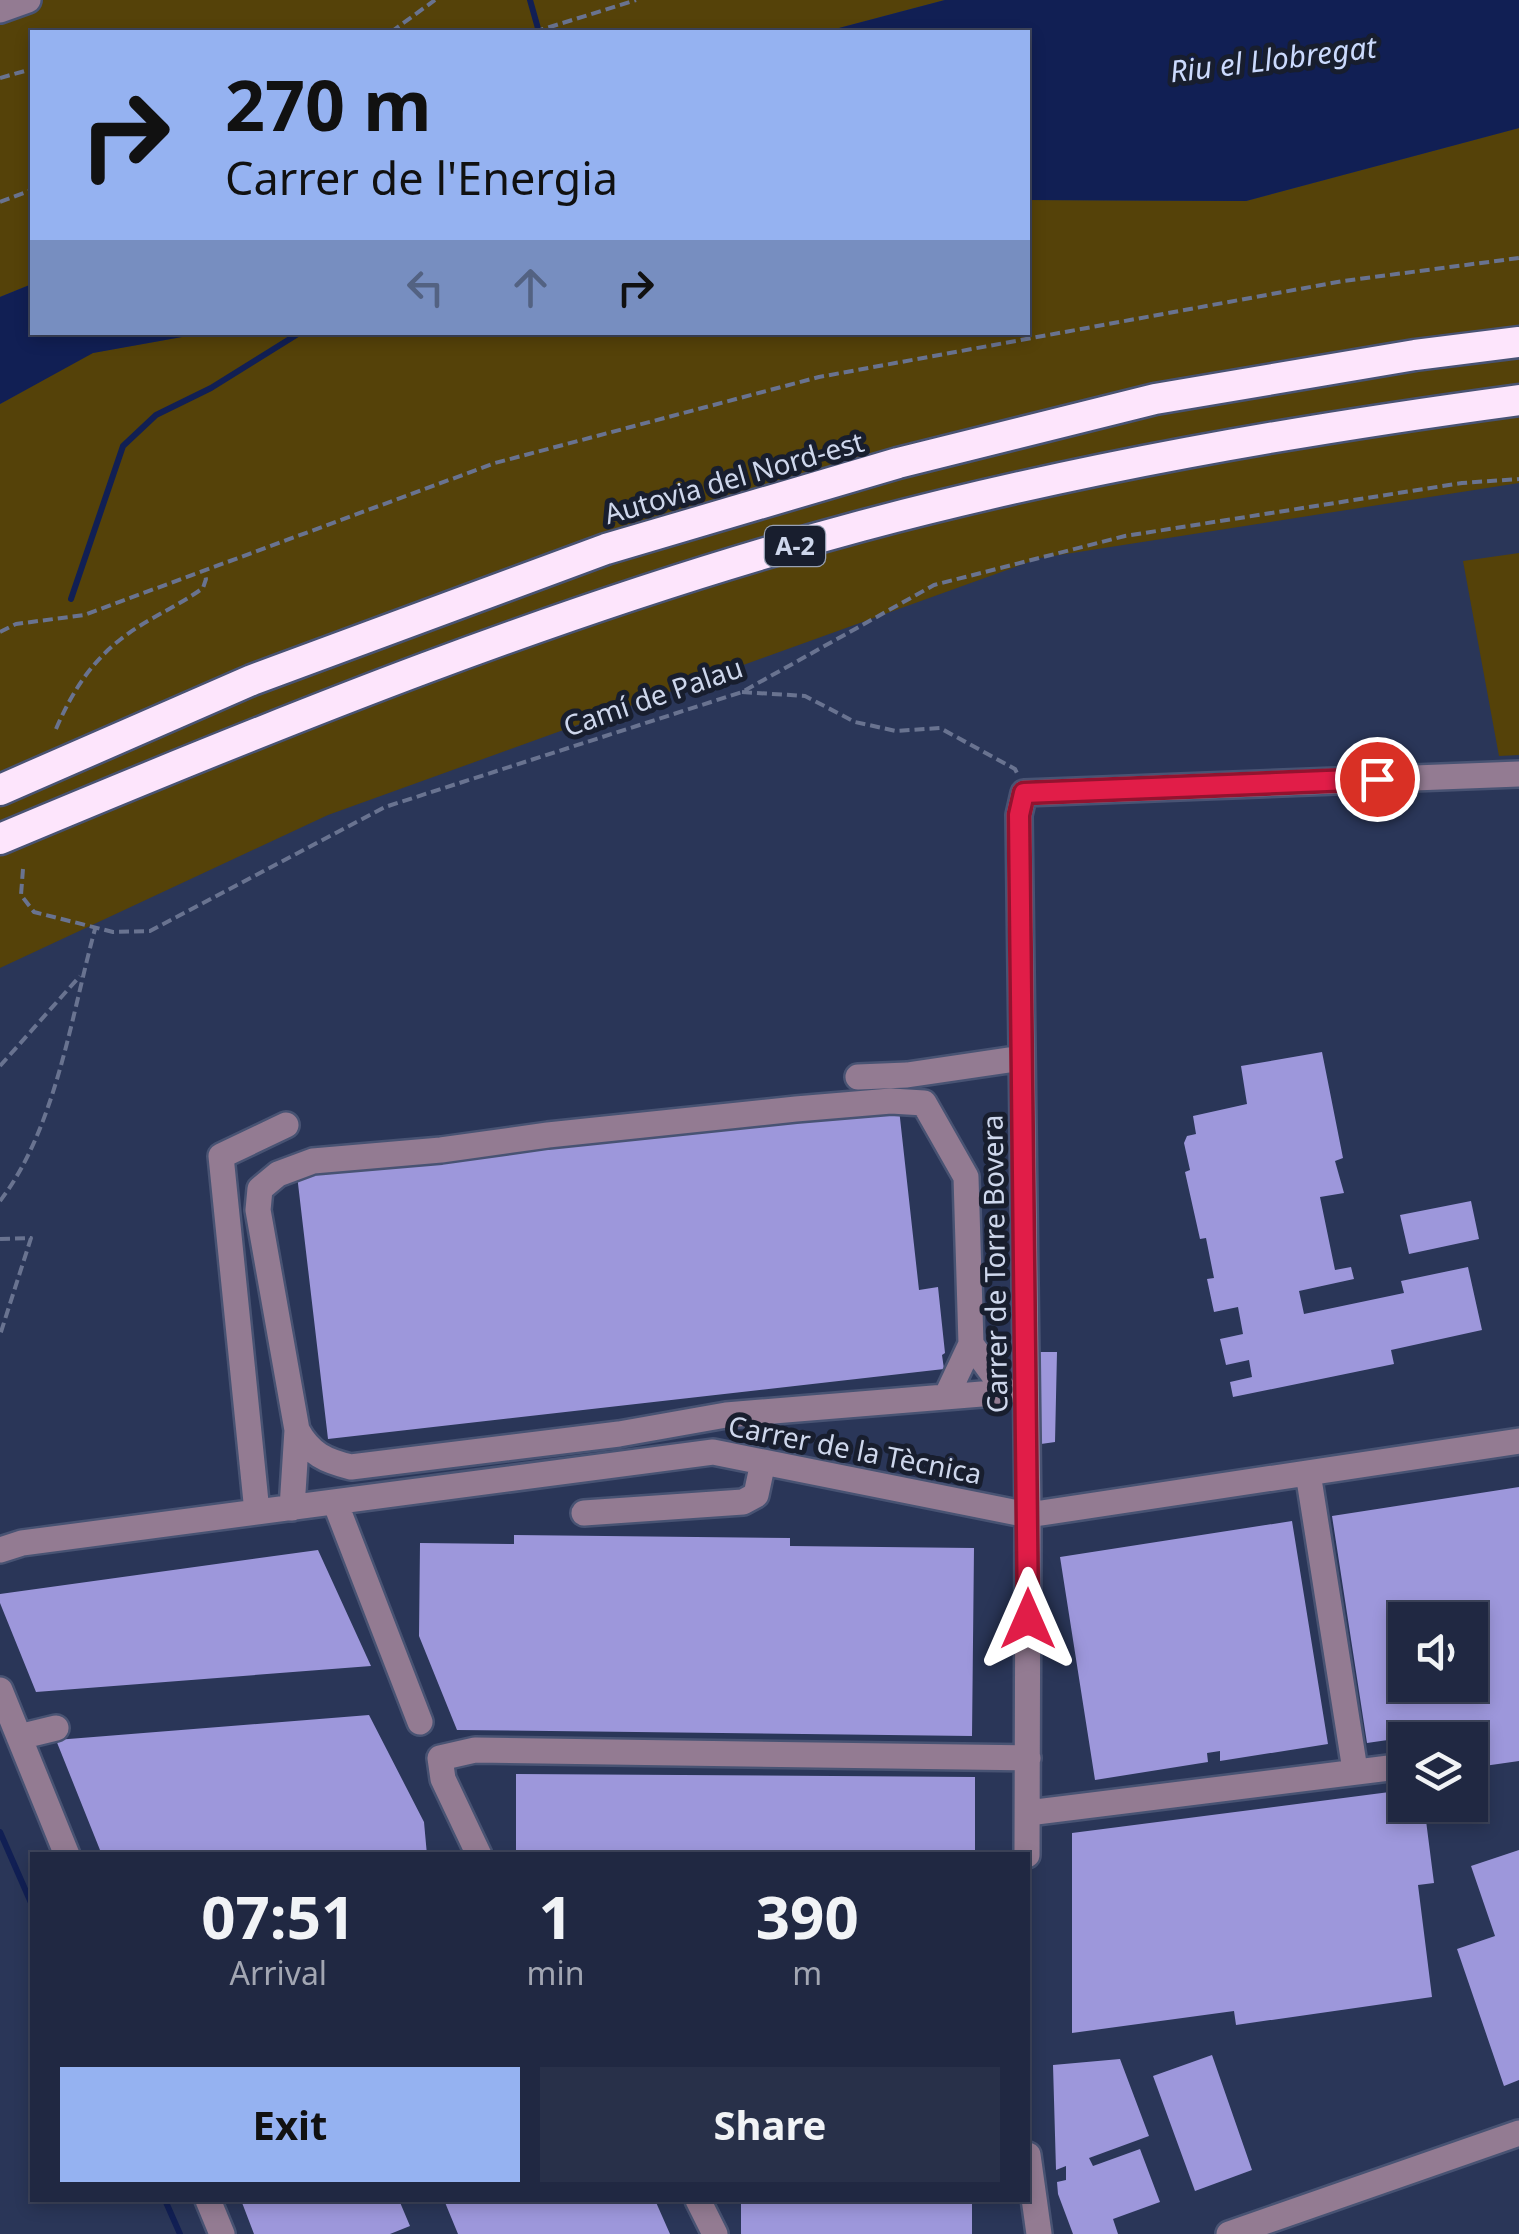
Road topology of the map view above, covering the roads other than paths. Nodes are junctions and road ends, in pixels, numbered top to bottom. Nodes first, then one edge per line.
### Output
1 (28, 0) edge
2 (0, 10) edge
3 (1519, 342) edge
4 (1519, 400) edge
5 (1519, 774) edge
6 (0, 790) edge
7 (101, 797) junction
8 (0, 839) edge
9 (12, 860) edge
10 (1022, 1058) junction
11 (858, 1077) dead end
12 (286, 1126) dead end
13 (971, 1344) junction
14 (1016, 1392) junction
15 (946, 1397) junction
16 (296, 1430) junction
17 (1519, 1442) edge
18 (763, 1462) junction
19 (1308, 1473) junction
20 (335, 1502) junction
21 (292, 1508) junction
22 (256, 1512) junction
23 (584, 1513) dead end
24 (1028, 1516) junction
25 (0, 1550) edge
26 (0, 1690) edge
27 (420, 1722) dead end
28 (56, 1728) dead end
29 (19, 1737) junction
30 (1028, 1758) junction
31 (1388, 1767) edge
32 (1354, 1770) junction
33 (1028, 1813) junction
34 (66, 1852) edge
35 (478, 1852) edge
36 (1028, 1852) edge
37 (1519, 2133) edge
38 (1030, 2170) edge
39 (209, 2202) edge
40 (699, 2202) edge
41 (222, 2234) edge
42 (716, 2234) edge
43 (1039, 2234) edge
44 (1229, 2234) edge

1 - 2 street
3 - 6 highway, Autovia del Nord-est / A-2
4 - 7 highway, A-2
5 - 10 street, Carrer de Torre Bovera
7 - 8 highway, A-2
7 - 9 highway
10 - 11 street
10 - 14 street, Carrer de Torre Bovera
12 - 22 street
13 - 14 street
13 - 15 street
13 - 16 street
14 - 15 street
14 - 24 street, Carrer de Torre Bovera
15 - 16 street
16 - 21 street
17 - 19 street, Carrer de la Tècnica
18 - 20 street, Carrer de la Tècnica
18 - 23 street
18 - 24 street, Carrer de la Tècnica
19 - 24 street, Carrer de la Tècnica
19 - 32 street
20 - 21 street, Carrer de la Tècnica
20 - 27 street
21 - 22 street, Carrer de la Tècnica
22 - 25 street, Carrer de la Tècnica
24 - 30 street, Carrer de Torre Bovera
26 - 29 street
28 - 29 street
29 - 34 street
30 - 33 street, Carrer de Torre Bovera
30 - 35 street
31 - 32 street
32 - 33 street
33 - 36 street, Carrer de Torre Bovera
37 - 44 street
38 - 43 street
39 - 41 street
40 - 42 street

